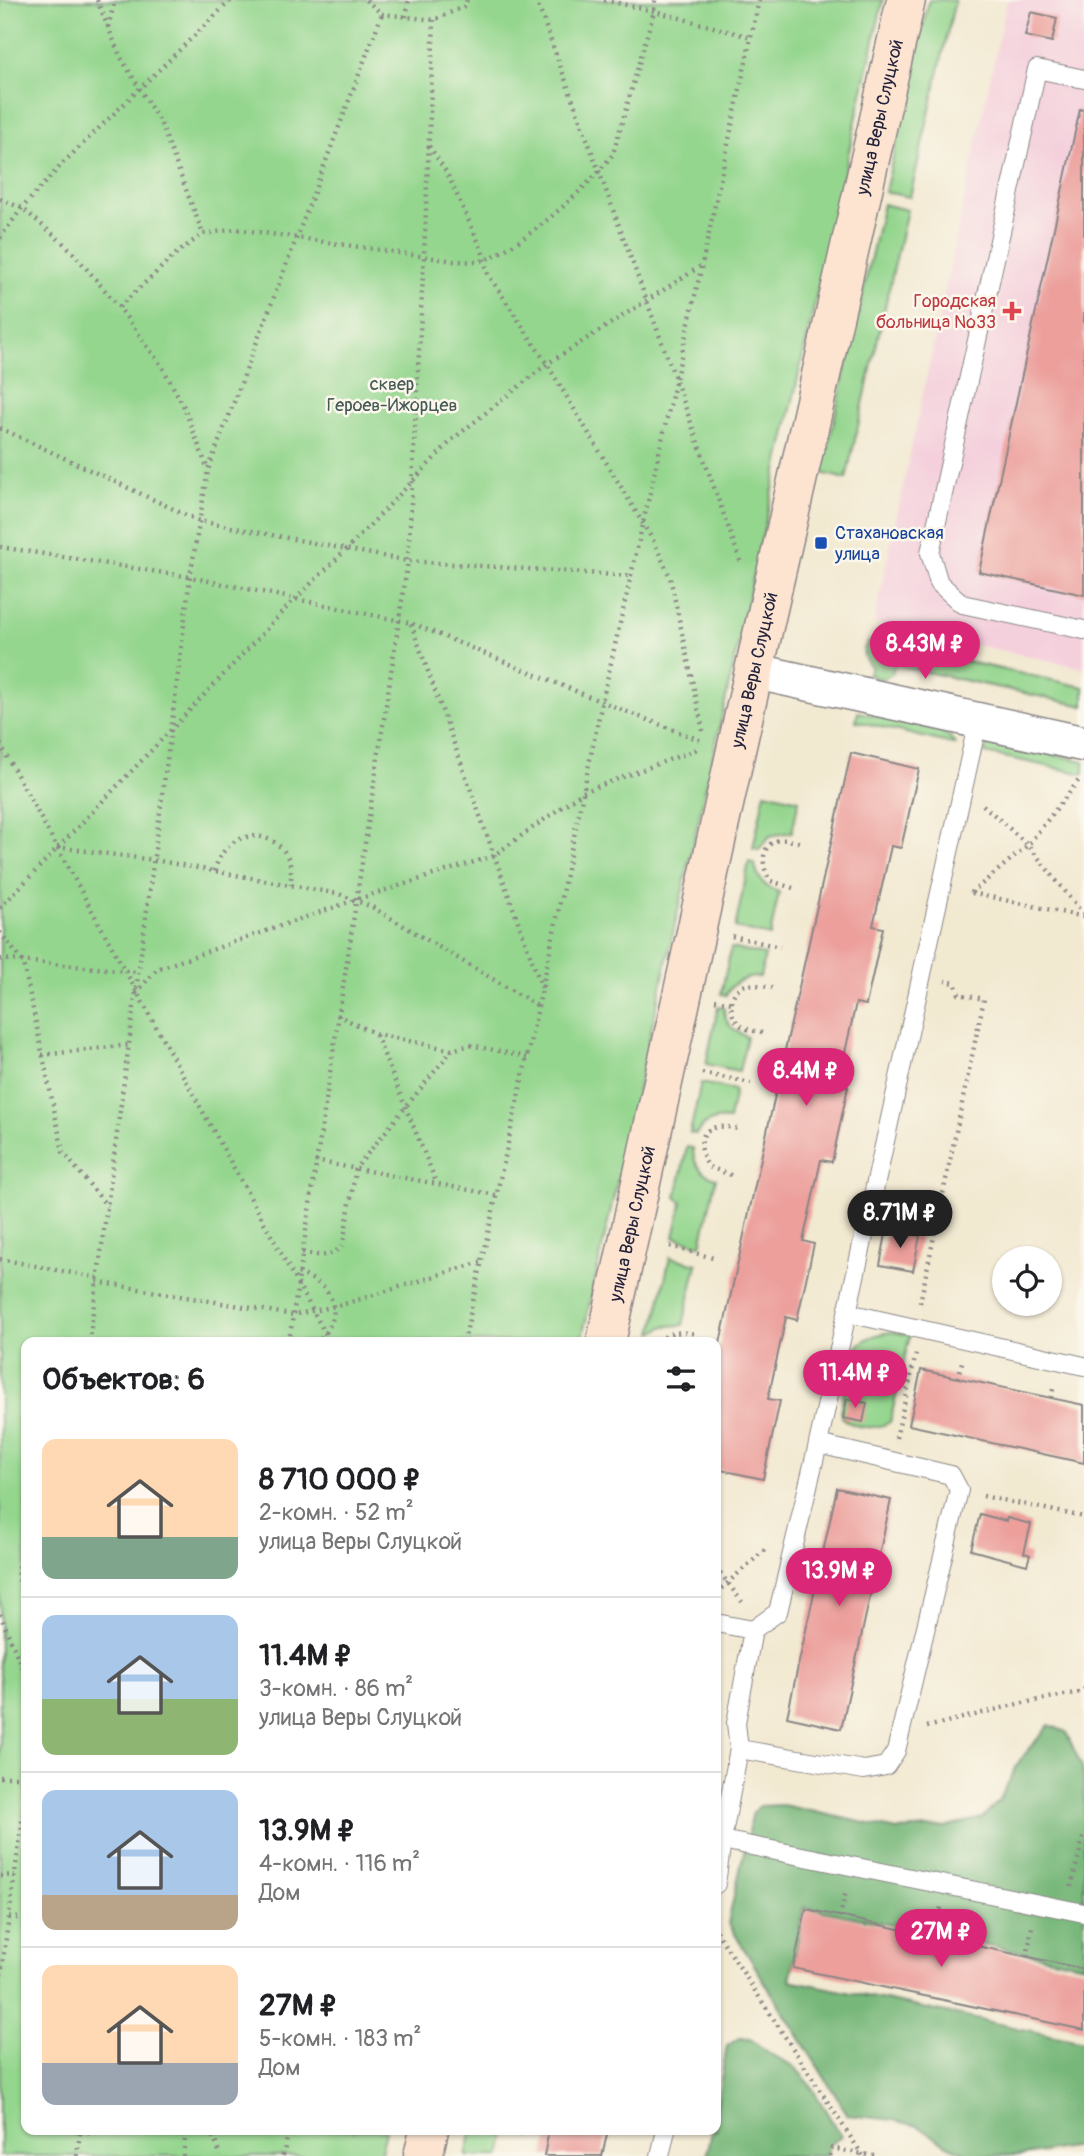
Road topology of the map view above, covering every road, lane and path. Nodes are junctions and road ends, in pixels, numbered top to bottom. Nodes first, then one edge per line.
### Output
1 (97, 0) edge
2 (115, 0) edge
3 (231, 0) edge
4 (366, 0) edge
5 (409, 0) edge
6 (467, 0) edge
7 (536, 0) edge
8 (604, 0) edge
9 (655, 0) edge
10 (759, 0) edge
11 (906, 0) edge
12 (654, 11) junction
13 (382, 14) junction
14 (406, 17) junction
15 (434, 20) junction
16 (108, 28) junction
17 (750, 37) junction
18 (1084, 79) edge
19 (141, 89) junction
20 (429, 146) junction
21 (599, 172) junction
22 (0, 199) edge
23 (22, 208) junction
24 (203, 234) junction
25 (0, 238) edge
26 (298, 238) junction
27 (424, 256) junction
28 (485, 260) junction
29 (702, 265) junction
30 (647, 301) junction
31 (119, 307) junction
32 (547, 365) junction
33 (675, 378) junction
34 (0, 428) edge
35 (208, 470) junction
36 (411, 481) junction
37 (199, 521) junction
38 (642, 523) junction
39 (0, 547) edge
40 (347, 549) junction
41 (408, 561) junction
42 (742, 568) dead end
43 (631, 576) junction
44 (190, 577) junction
45 (294, 600) junction
46 (398, 620) junction
47 (411, 623) junction
48 (1084, 630) edge
49 (754, 671) junction
50 (602, 702) junction
51 (978, 721) junction
52 (708, 729) dead end
53 (171, 730) junction
54 (705, 742) junction
55 (0, 744) edge
56 (711, 744) dead end
57 (1084, 744) edge
58 (1079, 780) dead end
59 (963, 788) junction
60 (583, 792) junction
61 (803, 843) dead end
62 (1028, 845) junction
63 (57, 847) junction
64 (494, 856) junction
65 (754, 856) dead end
66 (763, 858) junction
67 (154, 860) junction
68 (214, 871) junction
69 (291, 885) junction
70 (942, 887) junction
71 (793, 888) dead end
72 (971, 893) junction
73 (355, 901) junction
74 (0, 908) edge
75 (1084, 916) edge
76 (0, 932) edge
77 (728, 935) dead end
78 (780, 947) dead end
79 (0, 959) edge
80 (22, 961) junction
81 (124, 971) junction
82 (138, 972) junction
83 (922, 976) junction
84 (772, 988) dead end
85 (542, 989) junction
86 (136, 993) junction
87 (714, 1000) dead end
88 (732, 1003) junction
89 (538, 1006) junction
90 (337, 1015) junction
91 (762, 1033) dead end
92 (376, 1034) junction
93 (129, 1045) junction
94 (452, 1050) junction
95 (42, 1055) junction
96 (527, 1057) junction
97 (698, 1072) dead end
98 (751, 1083) dead end
99 (406, 1109) junction
100 (741, 1130) dead end
101 (692, 1141) dead end
102 (701, 1143) junction
103 (315, 1161) junction
104 (356, 1168) junction
105 (731, 1175) dead end
106 (437, 1184) junction
107 (496, 1195) junction
108 (107, 1207) junction
109 (670, 1246) dead end
110 (302, 1253) junction
111 (713, 1258) dead end
112 (0, 1259) edge
113 (482, 1262) junction
114 (299, 1273) junction
115 (97, 1280) junction
116 (297, 1282) junction
117 (332, 1307) junction
118 (313, 1311) junction
119 (848, 1313) junction
120 (293, 1315) junction
121 (918, 1329) junction
122 (325, 1335) joint
123 (696, 1335) dead end
124 (90, 1337) edge
125 (290, 1337) edge
126 (465, 1337) edge
127 (607, 1337) edge
128 (665, 1337) edge
129 (1084, 1366) edge
130 (818, 1444) junction
131 (890, 1461) junction
132 (959, 1490) junction
133 (1084, 1517) edge
134 (800, 1519) junction
135 (21, 1555) edge
136 (721, 1574) edge
137 (727, 1582) junction
138 (21, 1586) edge
139 (721, 1588) edge
140 (0, 1614) edge
141 (721, 1624) edge
142 (757, 1628) junction
143 (21, 1666) edge
144 (1084, 1689) edge
145 (899, 1734) junction
146 (739, 1749) junction
147 (0, 1777) edge
148 (21, 1777) edge
149 (21, 1830) edge
150 (1084, 1834) edge
151 (722, 1840) junction
152 (721, 1847) edge
153 (15, 1875) junction
154 (0, 1876) edge
155 (1075, 1911) edge
156 (9, 1917) junction
157 (21, 1918) edge
158 (721, 1939) edge
159 (2, 1950) edge
160 (0, 1982) edge
161 (80, 2135) edge
162 (185, 2135) edge
163 (212, 2135) edge
164 (288, 2135) edge
165 (428, 2135) edge
166 (665, 2135) edge
167 (862, 2155) edge
168 (77, 2156) edge
169 (183, 2156) edge
170 (221, 2156) edge
171 (283, 2156) edge
172 (423, 2156) edge
173 (660, 2156) edge
174 (830, 2156) edge
175 (874, 2156) edge

1 - 16 path
2 - 16 path
3 - 19 path
4 - 13 path
5 - 14 path
6 - 15 path
7 - 21 path
8 - 12 path
9 - 12 path
10 - 17 path
11 - 49 street, улица Веры Слуцкой
12 - 17 path
12 - 21 path
13 - 14 path
13 - 26 path
14 - 15 path
15 - 20 path
16 - 19 path
17 - 29 path
18 - 48 lane
19 - 23 path
19 - 24 path
20 - 27 path
20 - 28 path
21 - 28 path
21 - 30 path
22 - 23 path
23 - 25 path
23 - 31 path
24 - 26 path
24 - 31 path
26 - 27 path
26 - 35 path
27 - 28 path
27 - 36 path
28 - 32 path
29 - 30 path
29 - 33 path
30 - 32 path
30 - 33 path
31 - 35 path
32 - 36 path
32 - 38 path
33 - 38 path
33 - 42 path
34 - 37 path
35 - 37 path
36 - 40 path
36 - 41 path
37 - 40 path
37 - 44 path
38 - 43 path
38 - 54 path
39 - 44 path
40 - 41 path
40 - 45 path
41 - 43 path
41 - 46 path
43 - 50 path
44 - 45 path
44 - 53 path
45 - 46 path
45 - 53 path
46 - 47 path
46 - 73 path
47 - 50 path
47 - 64 path
49 - 51 street
49 - 127 street, улица Веры Слуцкой
50 - 54 path
50 - 60 path
51 - 57 street
51 - 59 lane
52 - 54 path
53 - 63 path
53 - 67 path
54 - 56 path
54 - 60 path
55 - 63 path
58 - 62 path
59 - 62 path
59 - 70 lane
60 - 64 path
60 - 85 path
61 - 66 path
62 - 72 path
62 - 75 path
63 - 67 path
63 - 74 path
63 - 81 path
64 - 73 path
64 - 85 path
65 - 66 path
66 - 71 path
67 - 68 path
67 - 82 path
68 - 69 path
68 - 69 path
69 - 73 path
70 - 72 path
70 - 83 lane
72 - 75 path
73 - 86 path
73 - 89 path
73 - 90 path
76 - 80 path
77 - 78 path
79 - 80 path
80 - 81 path
80 - 95 path
81 - 82 path
81 - 86 path
82 - 86 path
83 - 119 lane
83 - 121 path
84 - 88 path
85 - 89 path
86 - 93 path
86 - 116 path
87 - 88 path
88 - 91 path
89 - 96 path
90 - 92 path
90 - 103 path
92 - 94 path
92 - 99 path
93 - 95 path
93 - 108 path
94 - 96 path
94 - 99 path
95 - 108 path
96 - 107 path
97 - 98 path
99 - 104 path
99 - 106 path
100 - 102 path
101 - 102 path
102 - 105 path
103 - 104 path
103 - 110 path
104 - 106 path
104 - 110 path
106 - 107 path
107 - 113 path
108 - 115 path
109 - 111 path
110 - 114 path
112 - 115 path
113 - 117 path
113 - 126 path
114 - 116 path
114 - 117 path
115 - 120 path
115 - 124 path
116 - 118 path
116 - 120 path
117 - 118 path
117 - 122 path
118 - 120 path
118 - 122 path
119 - 121 lane
119 - 130 lane
120 - 125 path
121 - 129 lane
121 - 131 path
123 - 128 path
130 - 131 lane
130 - 134 lane
131 - 132 lane
132 - 133 path
132 - 145 lane
134 - 137 path
134 - 142 lane
135 - 138 path
136 - 137 path
137 - 139 path
137 - 142 path
140 - 143 path
141 - 142 lane
142 - 146 lane
144 - 145 path
145 - 146 lane
146 - 151 lane
147 - 148 path
149 - 153 path
150 - 155 path
151 - 152 lane
151 - 155 lane
153 - 154 path
153 - 156 path
156 - 157 path
156 - 159 path
158 - 167 path
159 - 160 path
161 - 168 path
162 - 169 path
163 - 170 path
164 - 171 path
165 - 172 street
166 - 173 lane
167 - 174 path
167 - 175 path

